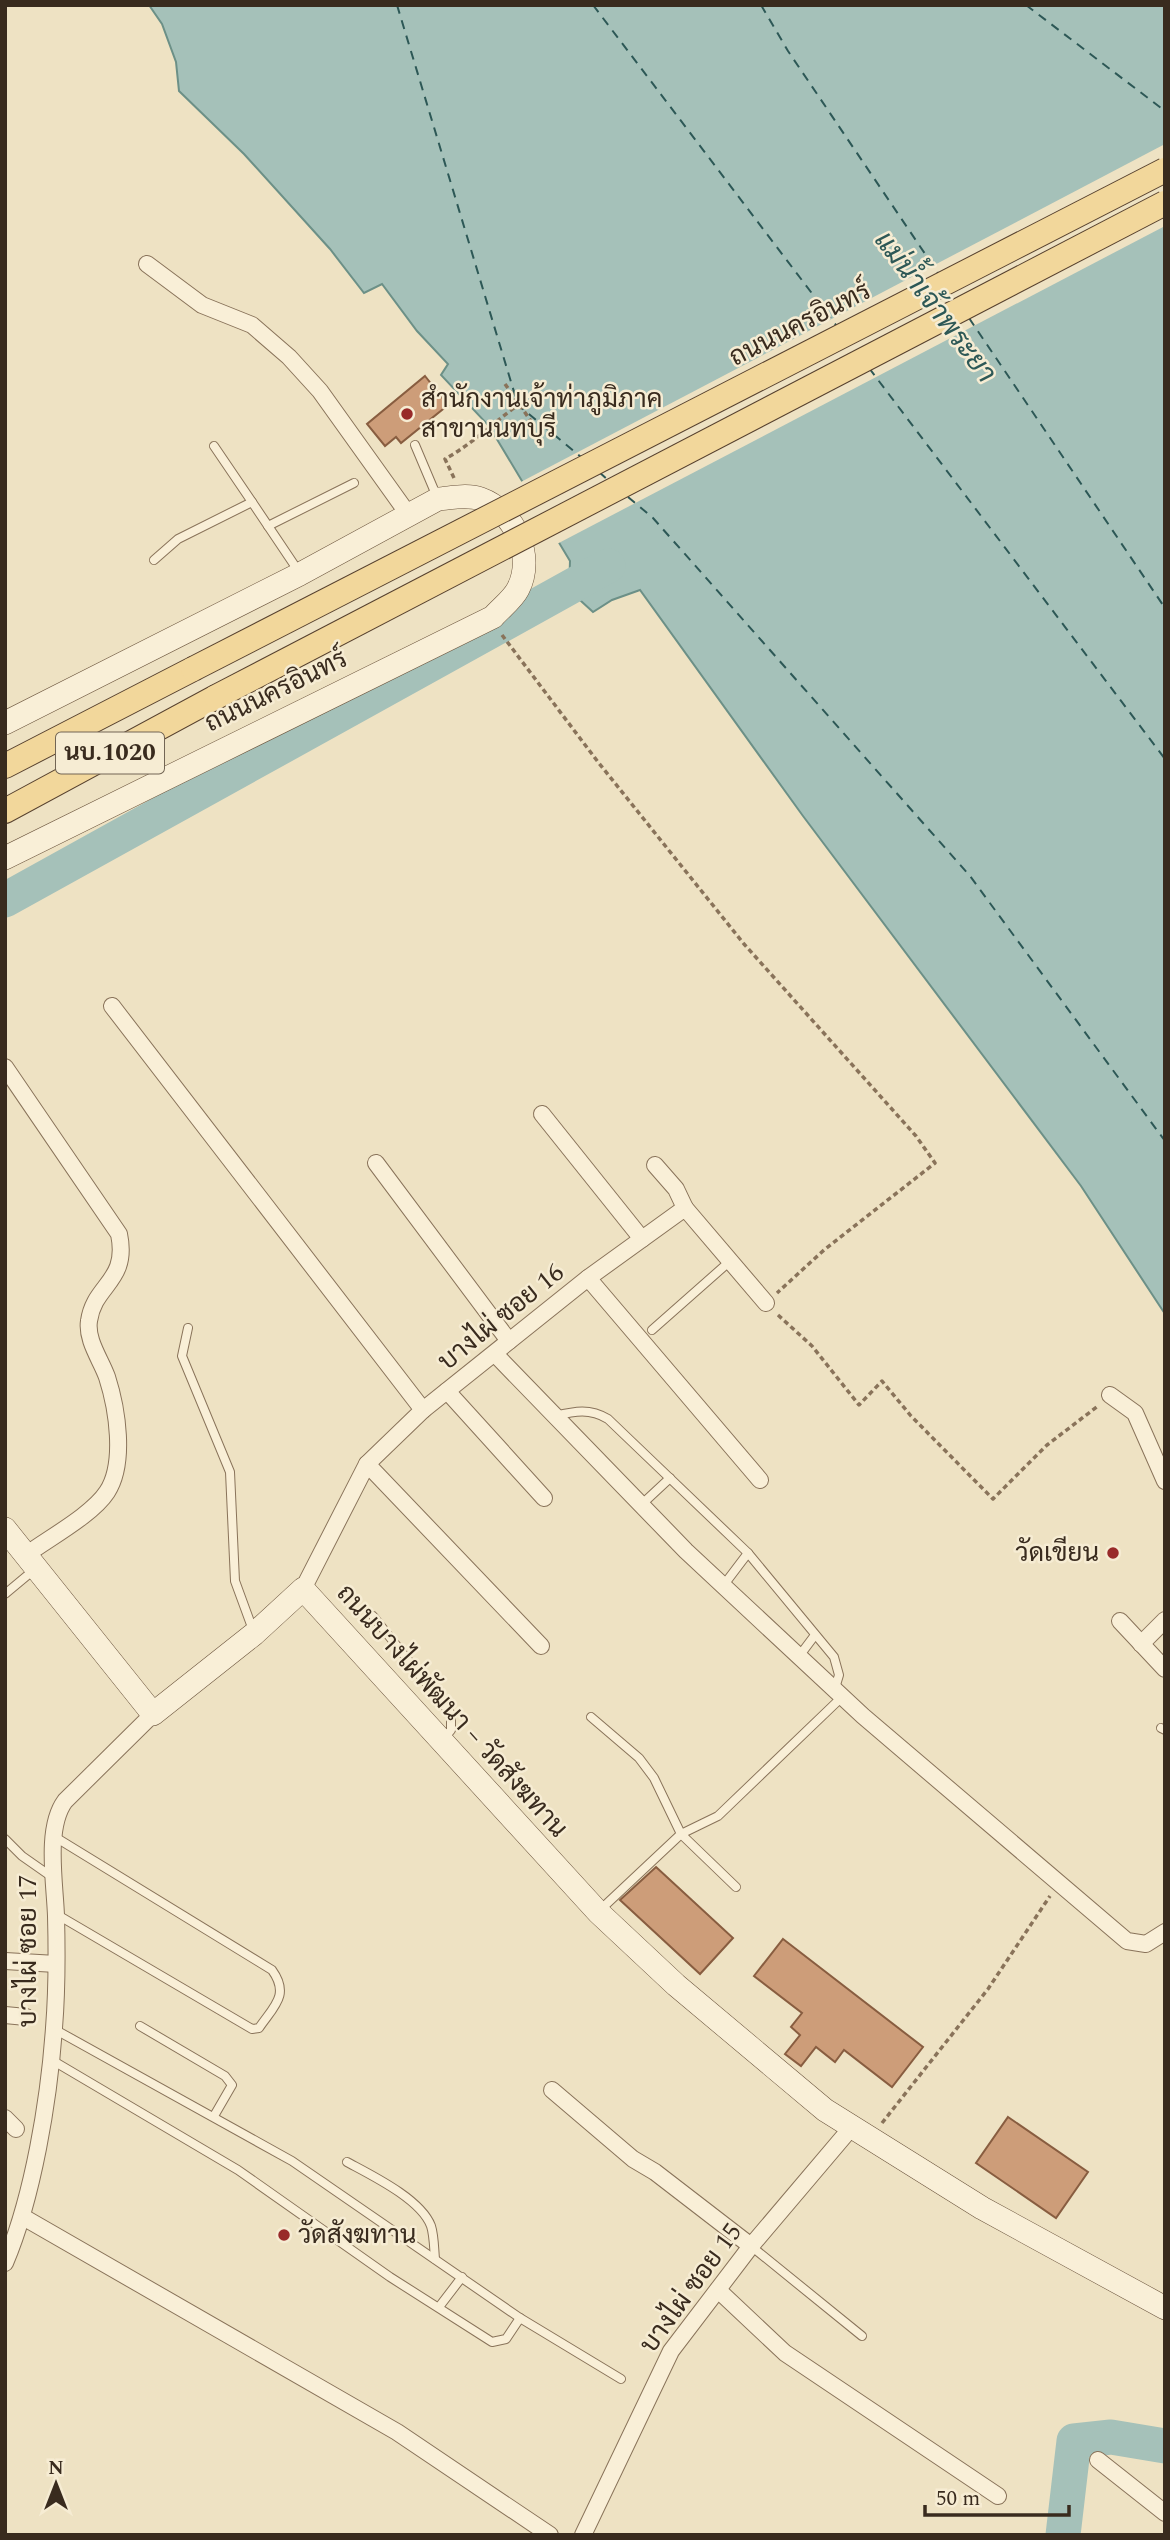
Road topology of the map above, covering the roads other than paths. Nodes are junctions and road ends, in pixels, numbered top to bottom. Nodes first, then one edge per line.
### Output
1 (1165, 170) edge
2 (1165, 202) edge
3 (147, 264) dead end
4 (415, 444) dead end
5 (214, 446) dead end
6 (354, 482) dead end
7 (438, 499) junction
8 (251, 502) junction
9 (408, 514) junction
10 (268, 526) junction
11 (154, 560) dead end
12 (300, 574) junction
13 (5, 723) edge
14 (5, 766) edge
15 (5, 811) edge
16 (5, 859) edge
17 (112, 1006) dead end
18 (5, 1067) edge
19 (542, 1114) dead end
20 (376, 1163) dead end
21 (655, 1165) dead end
22 (685, 1208) junction
23 (642, 1239) junction
24 (729, 1262) junction
25 (588, 1278) junction
26 (766, 1304) road end
27 (188, 1328) dead end
28 (652, 1330) dead end
29 (509, 1341) junction
30 (495, 1354) junction
31 (447, 1391) junction
32 (1105, 1400) road end
33 (423, 1410) junction
34 (555, 1416) junction
35 (368, 1464) junction
36 (670, 1478) junction
37 (760, 1480) dead end
38 (1165, 1481) edge
39 (544, 1498) dead end
40 (641, 1505) junction
41 (5, 1529) edge
42 (748, 1552) junction
43 (31, 1561) junction
44 (5, 1579) edge
45 (723, 1586) junction
46 (303, 1589) junction
47 (9, 1591) edge
48 (373, 1616) dead end
49 (1165, 1620) edge
50 (1119, 1621) dead end
51 (254, 1634) junction
52 (815, 1635) junction
53 (1141, 1644) junction
54 (541, 1646) dead end
55 (800, 1655) junction
56 (1165, 1669) edge
57 (838, 1693) junction
58 (153, 1714) junction
59 (591, 1717) dead end
60 (441, 1743) junction
61 (681, 1834) junction
62 (55, 1837) junction
63 (5, 1839) edge
64 (52, 1877) junction
65 (736, 1887) dead end
66 (598, 1912) junction
67 (56, 1913) junction
68 (1165, 1931) edge
69 (5, 1961) edge
70 (56, 1964) junction
71 (5, 2015) edge
72 (26, 2017) dead end
73 (140, 2026) dead end
74 (54, 2029) junction
75 (50, 2059) junction
76 (552, 2090) dead end
77 (214, 2116) junction
78 (860, 2134) junction
79 (347, 2162) dead end
80 (23, 2217) junction
81 (751, 2246) junction
82 (435, 2259) junction
83 (5, 2263) edge
84 (462, 2277) junction
85 (718, 2290) junction
86 (439, 2307) junction
87 (1165, 2308) edge
88 (520, 2318) junction
89 (862, 2336) dead end
90 (621, 2379) dead end
91 (1098, 2460) dead end
92 (998, 2496) dead end
93 (1165, 2513) edge
94 (550, 2535) edge
95 (583, 2535) edge

1 - 14 main road, ถนนนครอินทร์ / นบ.1020, bridge
2 - 15 main road, ถนนนครอินทร์ / นบ.1020, bridge
3 - 9 street
4 - 7 lane
5 - 8 lane
6 - 10 lane
7 - 9 street, ถนนนครอินทร์ / นบ.1020
7 - 16 street, ถนนนครอินทร์ / นบ.1020
8 - 10 lane
8 - 11 lane
9 - 12 street, ถนนนครอินทร์ / นบ.1020
10 - 12 lane
12 - 13 street, ถนนนครอินทร์ / นบ.1020
17 - 33 street
18 - 43 street
19 - 23 street
20 - 29 street
21 - 22 street
22 - 23 street, บางไผ่ ซอย 16
22 - 24 street
23 - 25 street, บางไผ่ ซอย 16
24 - 26 street
24 - 28 lane
25 - 29 street, บางไผ่ ซอย 16
25 - 37 street
27 - 51 lane
29 - 30 street, บางไผ่ ซอย 16
30 - 31 street, บางไผ่ ซอย 16
30 - 34 street
31 - 33 street, บางไผ่ ซอย 16
31 - 39 street
32 - 38 street
33 - 35 street, บางไผ่ ซอย 16
34 - 36 lane
34 - 40 street
35 - 46 street, บางไผ่ ซอย 16
35 - 54 street
36 - 40 lane
36 - 42 lane
40 - 45 street
41 - 43 street
42 - 45 lane
42 - 52 lane
43 - 47 lane
43 - 58 street
44 - 47 lane
45 - 55 street
46 - 51 street, ถนนบางไผ่พัฒนา – วัดสังฆทาน
46 - 60 street, ถนนบางไผ่พัฒนา – วัดสังฆทาน
48 - 60 lane
49 - 53 street
50 - 53 street
51 - 58 street, ถนนบางไผ่พัฒนา – วัดสังฆทาน
52 - 55 lane
52 - 57 lane
53 - 56 street
55 - 57 street
57 - 61 lane
57 - 68 street
58 - 62 street, บางไผ่ ซอย 17
59 - 61 lane
60 - 66 street, ถนนบางไผ่พัฒนา – วัดสังฆทาน
61 - 65 lane
61 - 66 lane
62 - 64 street, บางไผ่ ซอย 17
62 - 67 lane
63 - 64 lane
64 - 67 street, บางไผ่ ซอย 17
66 - 78 street, ถนนบางไผ่พัฒนา – วัดสังฆทาน
67 - 70 street, บางไผ่ ซอย 17
69 - 70 street
70 - 74 street, บางไผ่ ซอย 17
71 - 72 street
73 - 77 lane
74 - 75 street, บางไผ่ ซอย 17
74 - 77 lane
75 - 80 street, บางไผ่ ซอย 17
75 - 86 lane
76 - 81 street
77 - 82 lane
78 - 81 street, บางไผ่ ซอย 15
78 - 87 street, ถนนบางไผ่พัฒนา – วัดสังฆทาน
79 - 82 lane
80 - 83 street, บางไผ่ ซอย 17
80 - 94 street
81 - 85 street, บางไผ่ ซอย 15
81 - 89 lane
82 - 84 lane
84 - 86 lane
84 - 88 lane
85 - 92 street
85 - 95 street, บางไผ่ ซอย 15
86 - 88 lane
88 - 90 lane
91 - 93 street

